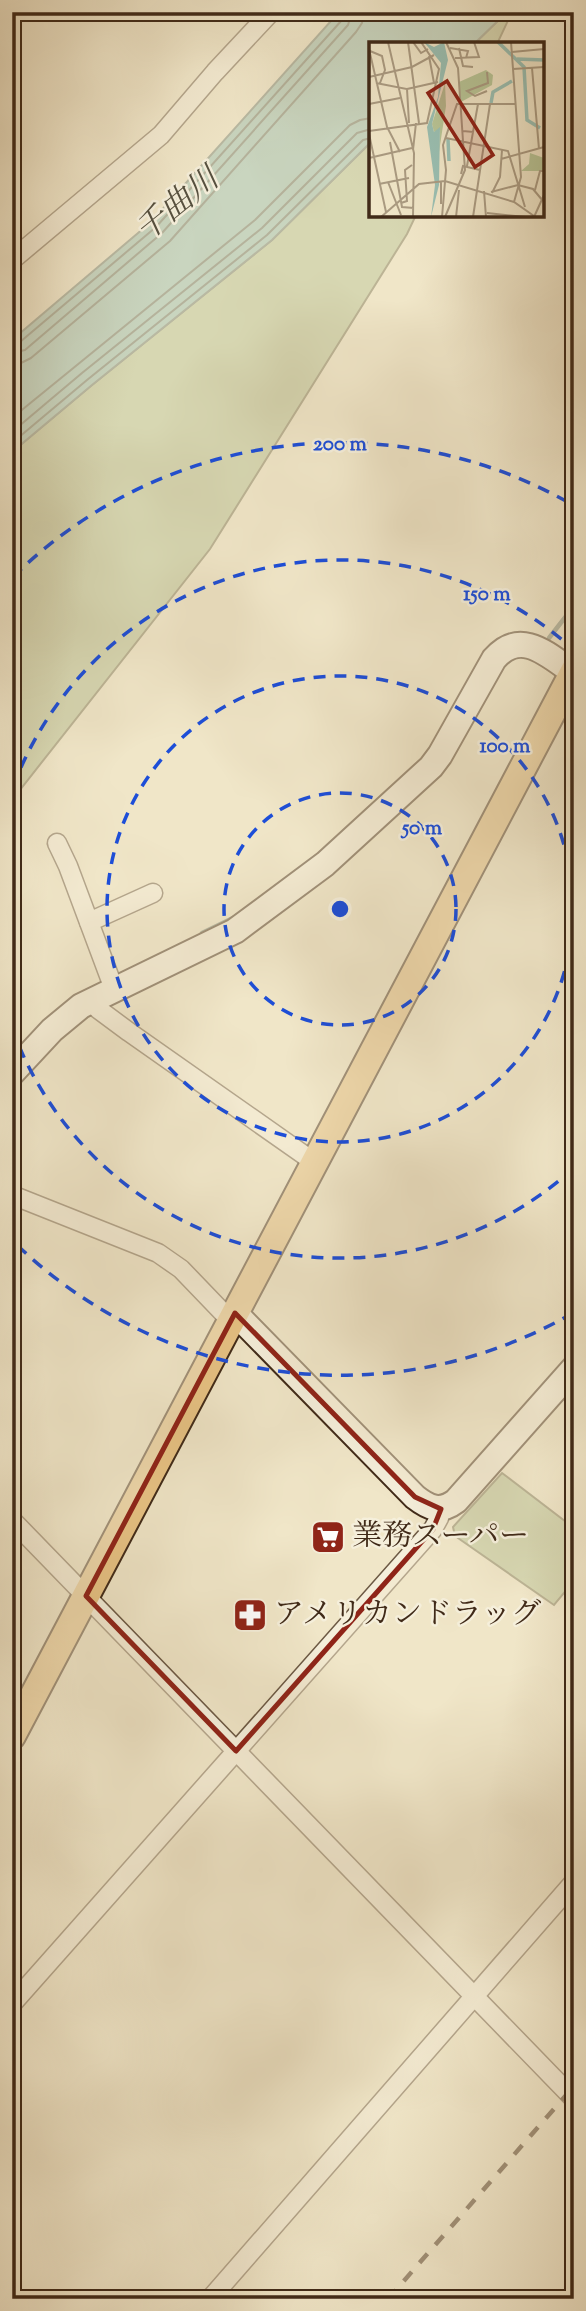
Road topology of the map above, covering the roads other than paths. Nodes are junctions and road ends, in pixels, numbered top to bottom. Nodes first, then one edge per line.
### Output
1 (271, 12) edge
2 (12, 260) edge
3 (574, 672) edge
4 (57, 843) dead end
5 (153, 893) dead end
6 (89, 922) junction
7 (104, 994) junction
8 (12, 1073) edge
9 (314, 1162) junction
10 (12, 1195) edge
11 (233, 1317) junction
12 (574, 1368) edge
13 (441, 1509) junction
14 (12, 1520) edge
15 (86, 1596) junction
16 (12, 1736) edge
17 (236, 1751) junction
18 (574, 1882) edge
19 (473, 1996) junction
20 (12, 2004) edge
21 (574, 2099) edge
22 (210, 2299) edge

1 - 2 street
3 - 7 street
3 - 9 main road
4 - 6 street
5 - 6 street
6 - 7 street
7 - 8 street
7 - 9 street
9 - 11 main road
10 - 11 street
11 - 13 street
11 - 15 main road
12 - 13 street
13 - 17 street
14 - 15 street
15 - 16 main road
15 - 17 street
17 - 19 street
17 - 20 street
18 - 19 street
19 - 21 street
19 - 22 street

